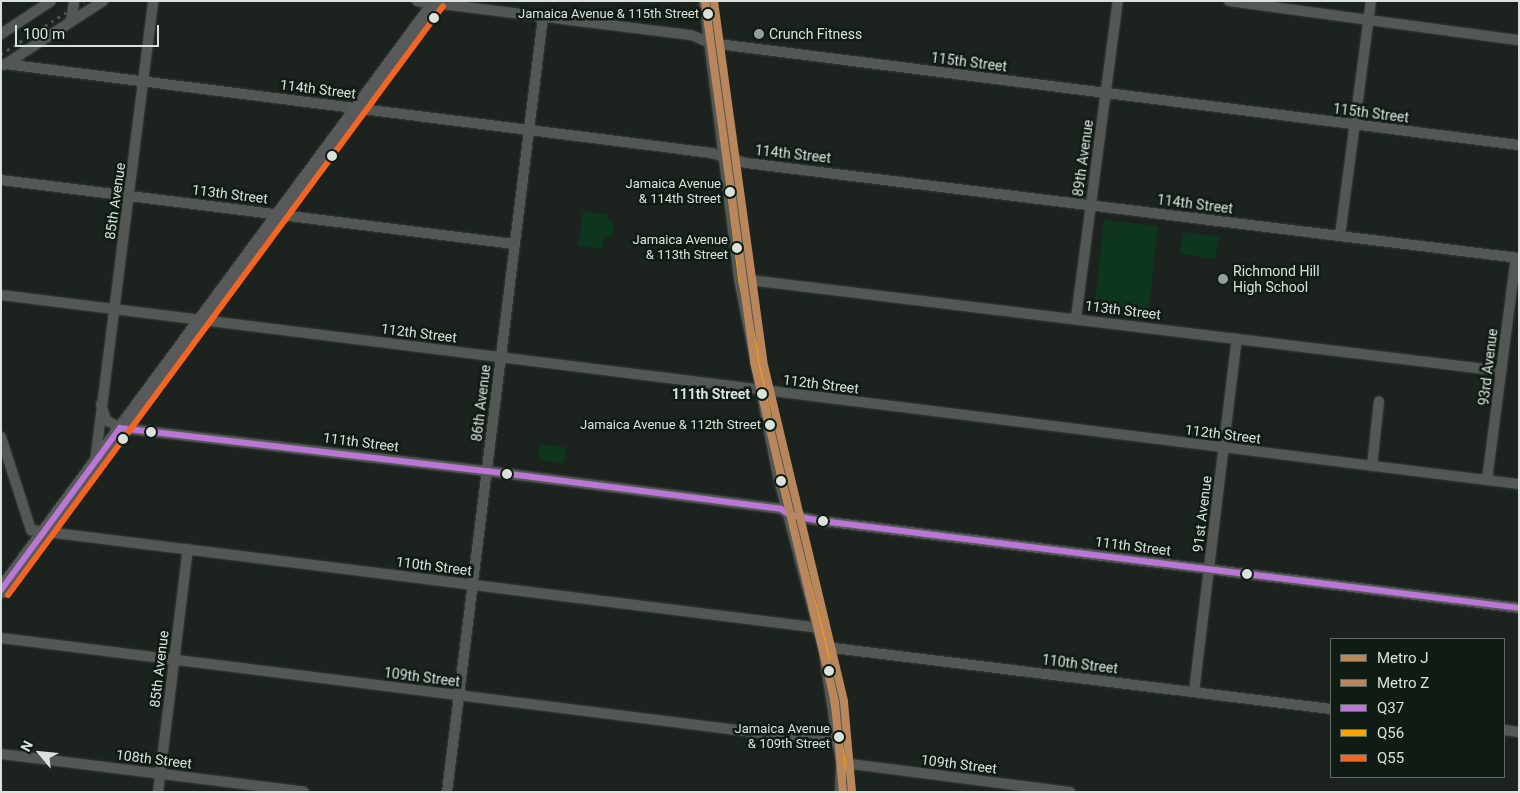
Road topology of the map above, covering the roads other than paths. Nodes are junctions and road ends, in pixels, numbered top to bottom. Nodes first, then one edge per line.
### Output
1 (51, 1) edge
2 (74, 1) edge
3 (104, 1) edge
4 (153, 1) edge
5 (417, 1) edge
6 (706, 1) edge
7 (1118, 1) edge
8 (1229, 1) edge
9 (1371, 1) edge
10 (435, 2) edge
11 (543, 17) junction
12 (1369, 20) junction
13 (71, 22) junction
14 (1, 34) edge
15 (1519, 40) edge
16 (710, 43) junction
17 (3, 66) edge
18 (146, 81) junction
19 (1106, 93) junction
20 (356, 108) junction
21 (1355, 124) junction
22 (529, 130) junction
23 (1519, 145) edge
24 (727, 156) junction
25 (1, 180) edge
26 (130, 196) junction
27 (1090, 205) junction
28 (280, 214) junction
29 (1340, 236) junction
30 (514, 244) junction
31 (1517, 258) edge
32 (741, 279) junction
33 (1, 295) edge
34 (114, 308) junction
35 (1076, 318) junction
36 (202, 320) junction
37 (1238, 339) junction
38 (501, 357) junction
39 (1501, 371) junction
40 (761, 390) junction
41 (1379, 401) dead end
42 (101, 404) junction
43 (120, 428) junction
44 (1, 437) edge
45 (1224, 448) junction
46 (95, 462) junction
47 (1372, 466) junction
48 (486, 471) junction
49 (1487, 480) junction
50 (1519, 484) edge
51 (790, 515) junction
52 (45, 531) junction
53 (188, 549) junction
54 (1209, 570) junction
55 (473, 584) junction
56 (1, 590) edge
57 (1519, 608) edge
58 (820, 628) junction
59 (1, 638) edge
60 (825, 647) junction
61 (174, 660) junction
62 (1194, 692) junction
63 (460, 695) junction
64 (1330, 709) edge
65 (1505, 730) edge
66 (1519, 732) edge
67 (840, 743) junction
68 (1, 754) edge
69 (843, 763) junction
70 (160, 774) junction
71 (158, 792) edge
72 (304, 792) edge
73 (447, 792) edge
74 (842, 792) edge
75 (1070, 792) edge

1 - 14 street
2 - 13 street
3 - 13 street
4 - 18 street, 85th Avenue
5 - 10 street, 115th Street
6 - 16 main road
7 - 19 street, 89th Avenue
8 - 12 street
9 - 12 street
10 - 11 street, 115th Street
10 - 20 main road
11 - 16 street, 115th Street
11 - 22 street, 86th Avenue
12 - 15 street
12 - 21 street
13 - 17 street
16 - 19 street, 115th Street
16 - 24 main road
17 - 18 street, 114th Street
18 - 20 street, 114th Street
18 - 26 street, 85th Avenue
19 - 21 street, 115th Street
19 - 27 street, 89th Avenue
20 - 22 street, 114th Street
20 - 28 main road
21 - 23 street, 115th Street
21 - 29 street
22 - 24 street, 114th Street
22 - 30 street, 86th Avenue
24 - 27 street, 114th Street
24 - 32 main road
25 - 26 street, 113th Street
26 - 28 street, 113th Street
26 - 34 street, 85th Avenue
27 - 29 street, 114th Street
27 - 35 street, 89th Avenue
28 - 30 street, 113th Street
28 - 36 main road
29 - 31 street, 114th Street
30 - 38 street, 86th Avenue
31 - 39 street, 93rd Avenue
32 - 35 street, 113th Street
32 - 40 main road
33 - 34 street, 112th Street
34 - 36 street, 112th Street
34 - 42 street, 85th Avenue
35 - 37 street, 113th Street
36 - 38 street, 112th Street
36 - 43 main road
37 - 39 street, 113th Street
37 - 45 street, 91st Avenue
38 - 40 street, 112th Street
38 - 48 street, 86th Avenue
39 - 49 street, 93rd Avenue
40 - 45 street, 112th Street
40 - 51 main road
41 - 47 street
42 - 43 street
42 - 46 street, 85th Avenue
43 - 46 main road
43 - 48 street, 111th Street
44 - 52 street
45 - 47 street, 112th Street
45 - 54 street, 91st Avenue
46 - 52 main road
47 - 49 street, 112th Street
48 - 51 street, 111th Street
48 - 55 street, 86th Avenue
49 - 50 street, 112th Street
51 - 54 street, 111th Street
51 - 58 main road
52 - 53 street, 110th Street
52 - 56 main road
53 - 55 street, 110th Street
53 - 61 street, 85th Avenue
54 - 57 street, 111th Street
54 - 62 street, 91st Avenue
55 - 58 street, 110th Street
55 - 63 street, 86th Avenue
58 - 60 main road
59 - 61 street, 109th Street
60 - 62 street, 110th Street
60 - 67 main road
61 - 63 street, 109th Street
61 - 70 street, 85th Avenue
62 - 64 street, 110th Street
63 - 67 street, 109th Street
63 - 73 street, 86th Avenue
65 - 66 street
67 - 69 main road
68 - 70 street, 108th Street
69 - 74 main road
69 - 75 street, 109th Street
70 - 71 street, 85th Avenue
70 - 72 street, 108th Street

